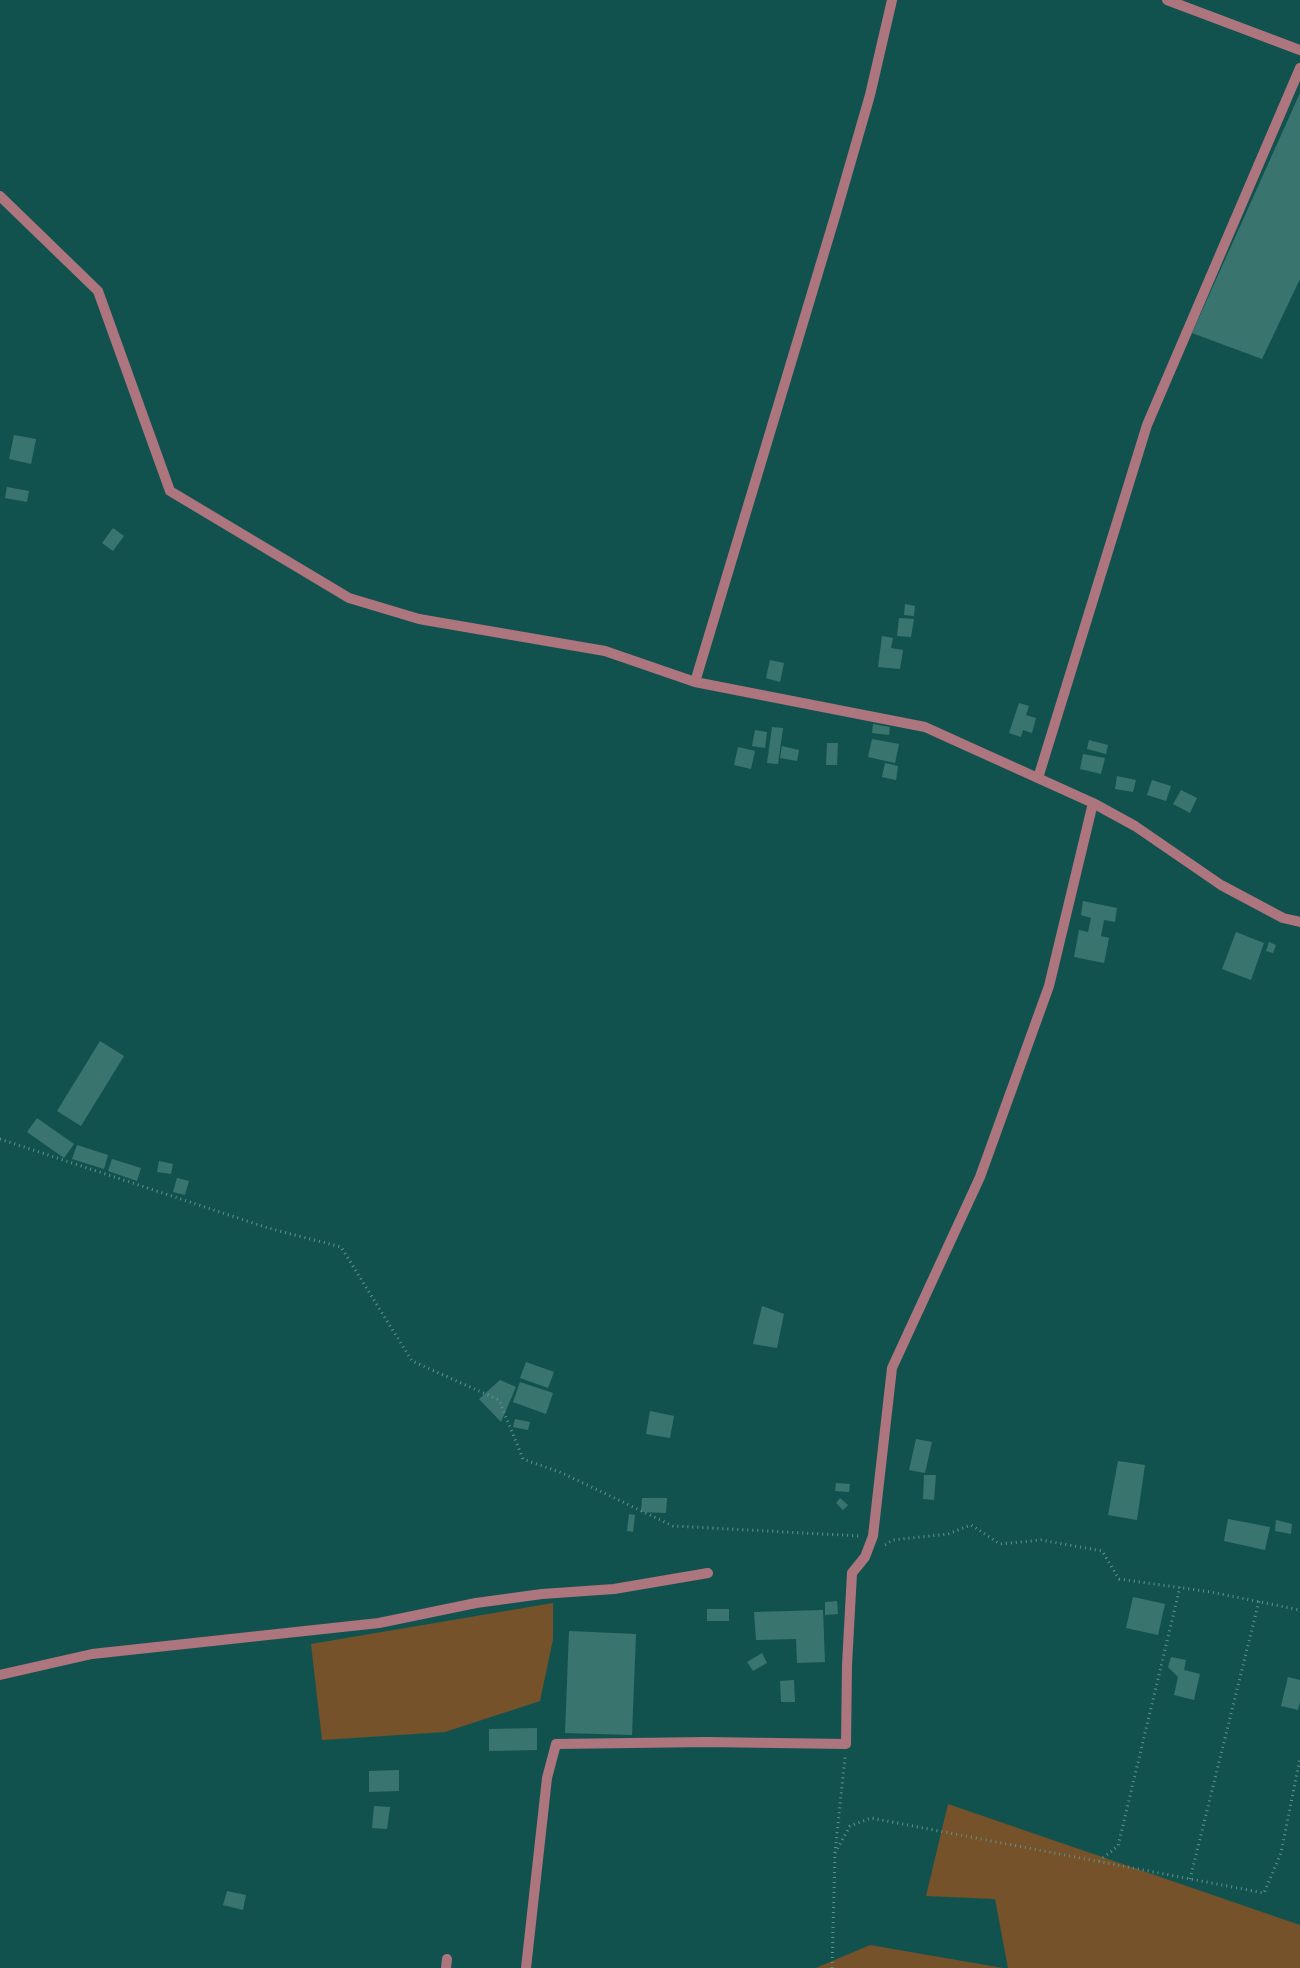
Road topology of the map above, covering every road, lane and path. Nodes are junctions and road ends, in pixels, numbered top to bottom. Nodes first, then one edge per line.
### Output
1 (892, 0) edge
2 (1168, 0) edge
3 (1300, 50) edge
4 (1300, 68) edge
5 (0, 196) edge
6 (695, 682) junction
7 (1038, 778) junction
8 (1093, 803) junction
9 (1300, 922) edge
10 (0, 1139) edge
11 (873, 1536) junction
12 (865, 1557) junction
13 (708, 1573) dead end
14 (1180, 1587) junction
15 (1259, 1602) junction
16 (1300, 1610) edge
17 (0, 1675) edge
18 (846, 1744) junction
19 (1300, 1758) edge
20 (835, 1853) junction
21 (1098, 1861) junction
22 (1190, 1879) junction
23 (526, 1968) edge
24 (832, 1968) edge

1 - 6 street
2 - 3 street
4 - 7 street
5 - 6 street
6 - 7 street
7 - 8 street
8 - 9 street
8 - 11 street
10 - 11 path
11 - 12 street
12 - 14 path
12 - 18 street
13 - 17 street
14 - 15 path
14 - 21 path
15 - 16 path
15 - 22 path
18 - 20 path
18 - 23 street
19 - 22 path
20 - 21 path
20 - 24 path
21 - 22 path

